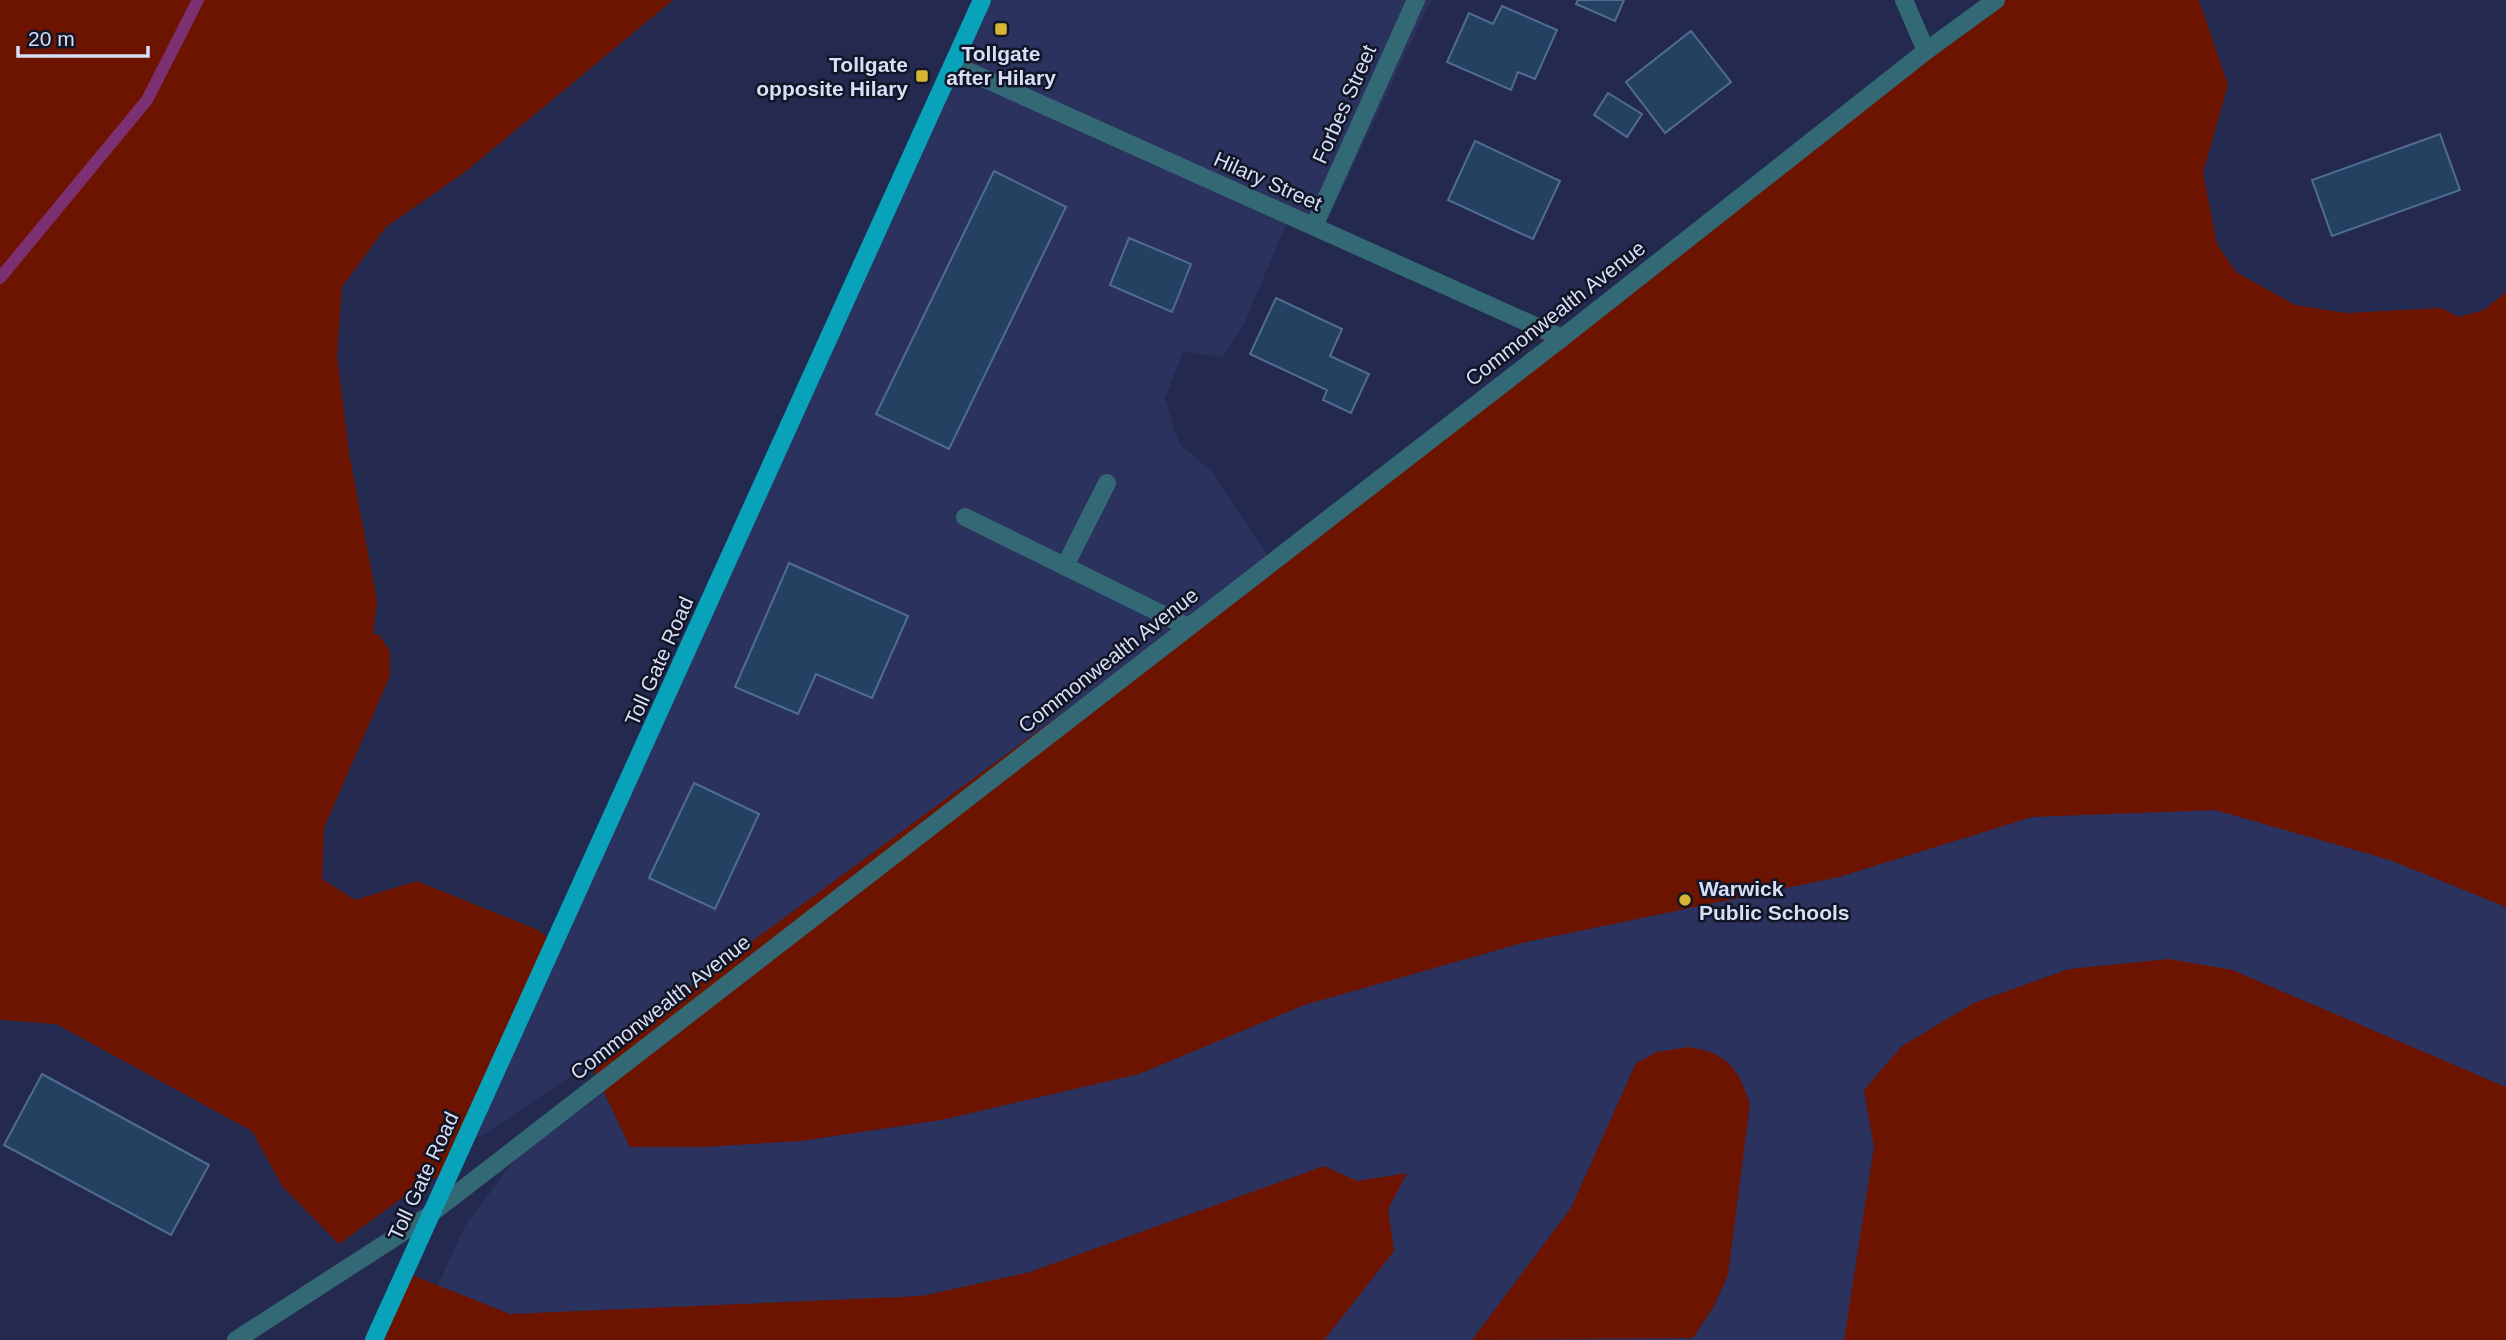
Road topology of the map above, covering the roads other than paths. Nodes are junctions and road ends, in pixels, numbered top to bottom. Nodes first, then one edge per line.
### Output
1 (982, 0) edge
2 (1416, 0) edge
3 (1905, 0) edge
4 (1996, 0) edge
5 (1926, 51) junction
6 (954, 65) junction
7 (1314, 226) junction
8 (1562, 338) junction
9 (1107, 483) dead end
10 (965, 517) dead end
11 (1065, 566) junction
12 (1188, 627) junction
13 (428, 1216) junction
14 (236, 1340) edge
15 (374, 1340) edge

1 - 6 main road, Toll Gate Road
2 - 7 street, Forbes Street
3 - 5 street
4 - 5 street, Commonwealth Avenue
5 - 8 street, Commonwealth Avenue
6 - 7 street, Hilary Street
6 - 13 main road, Toll Gate Road
7 - 8 street, Hilary Street
8 - 12 street, Commonwealth Avenue
9 - 11 street
10 - 11 street
11 - 12 street
12 - 13 street, Commonwealth Avenue
13 - 14 street, Commonwealth Avenue
13 - 15 main road, Toll Gate Road

